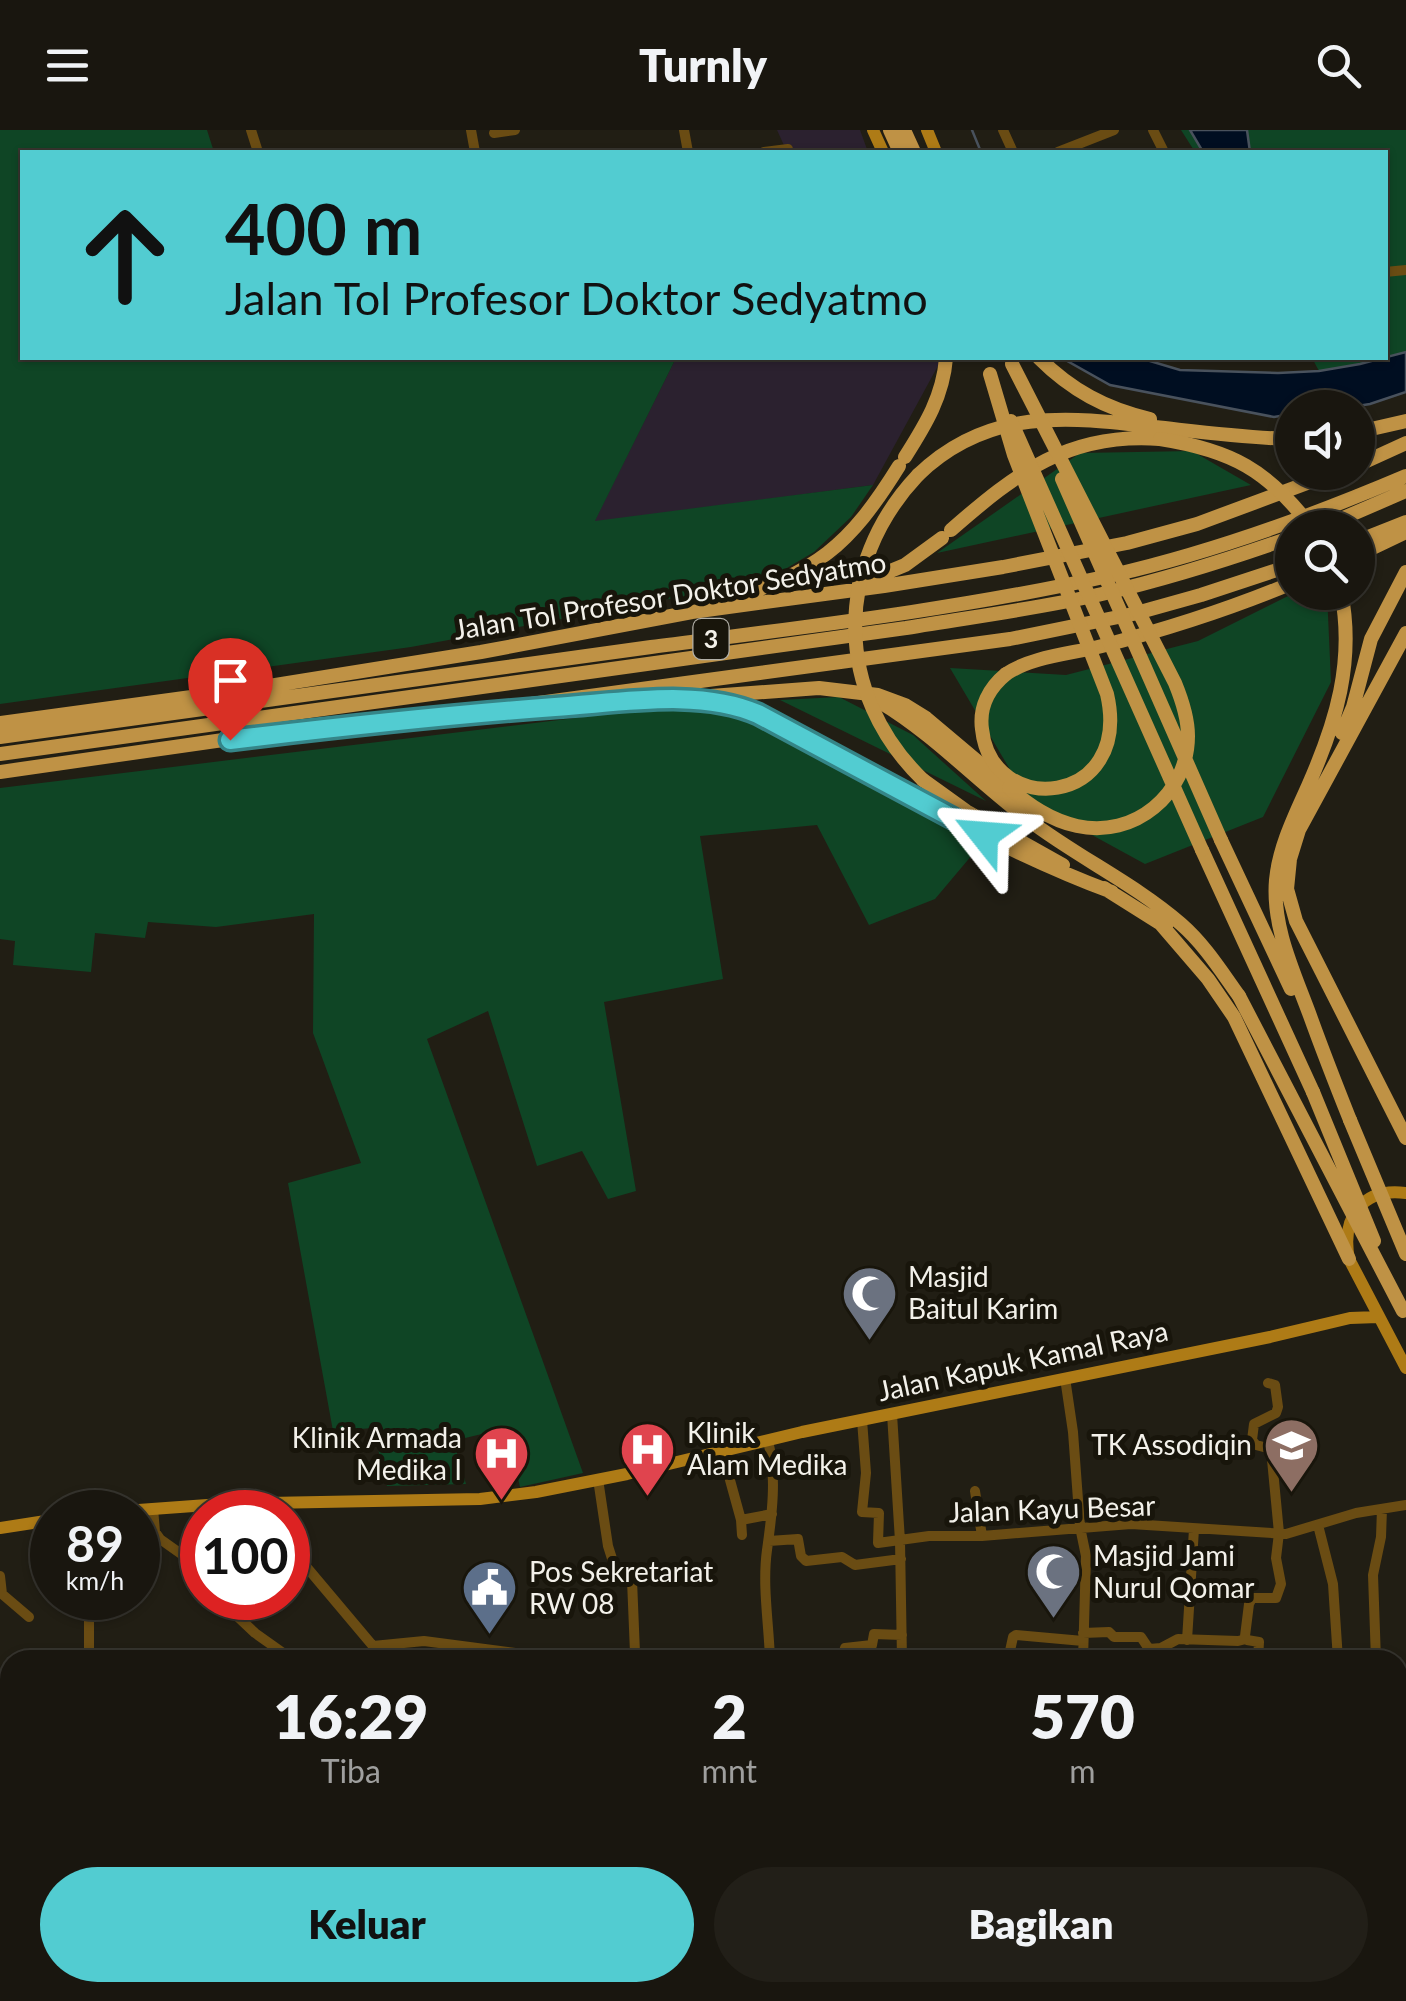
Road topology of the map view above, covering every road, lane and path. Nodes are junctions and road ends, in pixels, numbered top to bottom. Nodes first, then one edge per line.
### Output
1 (515, 130) edge
2 (1114, 130) edge
3 (494, 134) dead end
4 (788, 148) dead end
5 (776, 150) edge
6 (1063, 150) edge
7 (946, 360) edge
8 (985, 360) edge
9 (1041, 360) edge
10 (1010, 361) edge
11 (990, 374) junction
12 (1406, 421) edge
13 (1375, 428) edge
14 (1240, 436) junction
15 (1275, 437) edge
16 (1406, 443) edge
17 (1375, 457) edge
18 (1406, 476) edge
19 (1289, 490) edge
20 (1406, 491) edge
21 (1297, 510) edge
22 (1362, 510) edge
23 (1406, 522) edge
24 (1406, 532) edge
25 (1375, 534) edge
26 (1275, 543) edge
27 (1375, 546) edge
28 (1275, 571) edge
29 (1406, 572) edge
30 (1275, 590) edge
31 (840, 592) junction
32 (1344, 610) edge
33 (692, 612) junction
34 (1406, 633) edge
35 (1090, 650) edge
36 (1090, 650) edge
37 (1090, 650) edge
38 (1090, 650) edge
39 (862, 693) junction
40 (692, 698) junction
41 (464, 714) junction
42 (0, 723) edge
43 (0, 737) edge
44 (0, 754) edge
45 (0, 772) edge
46 (1282, 849) junction
47 (1114, 885) junction
48 (1159, 922) junction
49 (1234, 990) junction
50 (1334, 1081) junction
51 (1406, 1138) edge
52 (1406, 1193) edge
53 (1406, 1254) edge
54 (1348, 1259) junction
55 (1368, 1299) junction
56 (1404, 1314) edge
57 (1350, 1318) junction
58 (1378, 1318) junction
59 (1406, 1368) edge
60 (1065, 1378) junction
61 (1268, 1383) dead end
62 (892, 1414) junction
63 (862, 1420) junction
64 (768, 1440) junction
65 (722, 1451) junction
66 (598, 1479) junction
67 (975, 1491) dead end
68 (1406, 1505) edge
69 (310, 1506) edge
70 (1382, 1509) junction
71 (772, 1514) junction
72 (741, 1520) junction
73 (30, 1523) edge
74 (1318, 1525) junction
75 (1080, 1527) junction
76 (0, 1528) edge
77 (1194, 1529) junction
78 (1279, 1533) junction
79 (742, 1535) dead end
80 (982, 1536) junction
81 (160, 1539) edge
82 (770, 1541) junction
83 (900, 1541) junction
84 (180, 1554) edge
85 (901, 1559) junction
86 (310, 1570) edge
87 (0, 1576) edge
88 (28, 1617) dead end
89 (89, 1620) edge
90 (241, 1620) edge
91 (902, 1635) junction
92 (1083, 1637) junction
93 (1246, 1638) junction
94 (1186, 1640) junction
95 (374, 1646) junction
96 (89, 1650) edge
97 (280, 1650) edge
98 (374, 1650) edge
99 (493, 1650) edge
100 (634, 1650) edge
101 (769, 1650) edge
102 (844, 1650) edge
103 (902, 1650) edge
104 (1010, 1650) edge
105 (1083, 1650) edge
106 (1148, 1650) edge
107 (1157, 1650) edge
108 (1259, 1650) edge
109 (1337, 1650) edge
110 (1376, 1650) edge

1 - 3 street
2 - 6 street
4 - 5 street
7 - 33 highway
8 - 11 highway
9 - 14 highway
10 - 39 highway, bridge
10 - 50 highway, bridge
11 - 35 highway, bridge
11 - 56 highway, bridge
12 - 13 highway
14 - 15 highway
14 - 47 highway, bridge
16 - 17 highway
18 - 43 highway, Jalan Tol Profesor Doktor Sedyatmo / 3
19 - 31 highway, Jalan Tol Profesor Doktor Sedyatmo / 3
20 - 22 highway
21 - 31 highway, bridge
23 - 25 highway
24 - 27 highway
26 - 44 highway, 3
28 - 41 highway, 3
29 - 46 highway
30 - 38 highway, bridge
31 - 33 highway, Jalan Tol Profesor Doktor Sedyatmo / 3
32 - 46 highway
33 - 42 highway, Jalan Tol Profesor Doktor Sedyatmo / 3
34 - 51 highway
36 - 37 highway, bridge
39 - 40 highway
39 - 47 highway
40 - 41 highway
40 - 47 highway
41 - 45 highway, 3
46 - 50 highway
47 - 48 highway
47 - 49 highway
48 - 49 highway
48 - 54 highway
49 - 56 highway, bridge
50 - 53 highway, bridge
52 - 54 main road
54 - 55 main road
55 - 57 main road
55 - 58 main road
57 - 58 main road, Jalan Kapuk Kamal Raya
57 - 60 main road, Jalan Kapuk Kamal Raya
58 - 59 main road
60 - 62 main road, Jalan Kapuk Kamal Raya
60 - 75 street
61 - 78 street
62 - 63 main road, Jalan Kapuk Kamal Raya
62 - 83 street
63 - 64 main road, Jalan Kapuk Kamal Raya
63 - 83 street
64 - 65 main road, Jalan Kapuk Kamal Raya
64 - 71 street
65 - 66 main road, Jalan Kapuk Kamal Raya
65 - 72 street
66 - 69 main road, Jalan Kapuk Kamal Raya
66 - 100 street
67 - 80 street
68 - 70 street, Jalan Kayu Besar
70 - 74 street, Jalan Kayu Besar
70 - 110 street
71 - 72 street
71 - 82 street
72 - 79 street
73 - 76 main road
74 - 78 street, Jalan Kayu Besar
74 - 109 street
75 - 77 street, Jalan Kayu Besar
75 - 80 street, Jalan Kayu Besar
75 - 92 street
77 - 78 street, Jalan Kayu Besar
77 - 94 street
78 - 93 street
80 - 83 street, Jalan Kayu Besar
81 - 84 street
82 - 85 street
82 - 101 street
83 - 85 street
85 - 91 street
86 - 95 street
87 - 88 street
89 - 96 street
90 - 97 street
91 - 102 street
91 - 103 street
92 - 104 street
92 - 105 street
92 - 106 street
93 - 94 street
93 - 108 street
94 - 107 street
95 - 98 street
95 - 99 street

